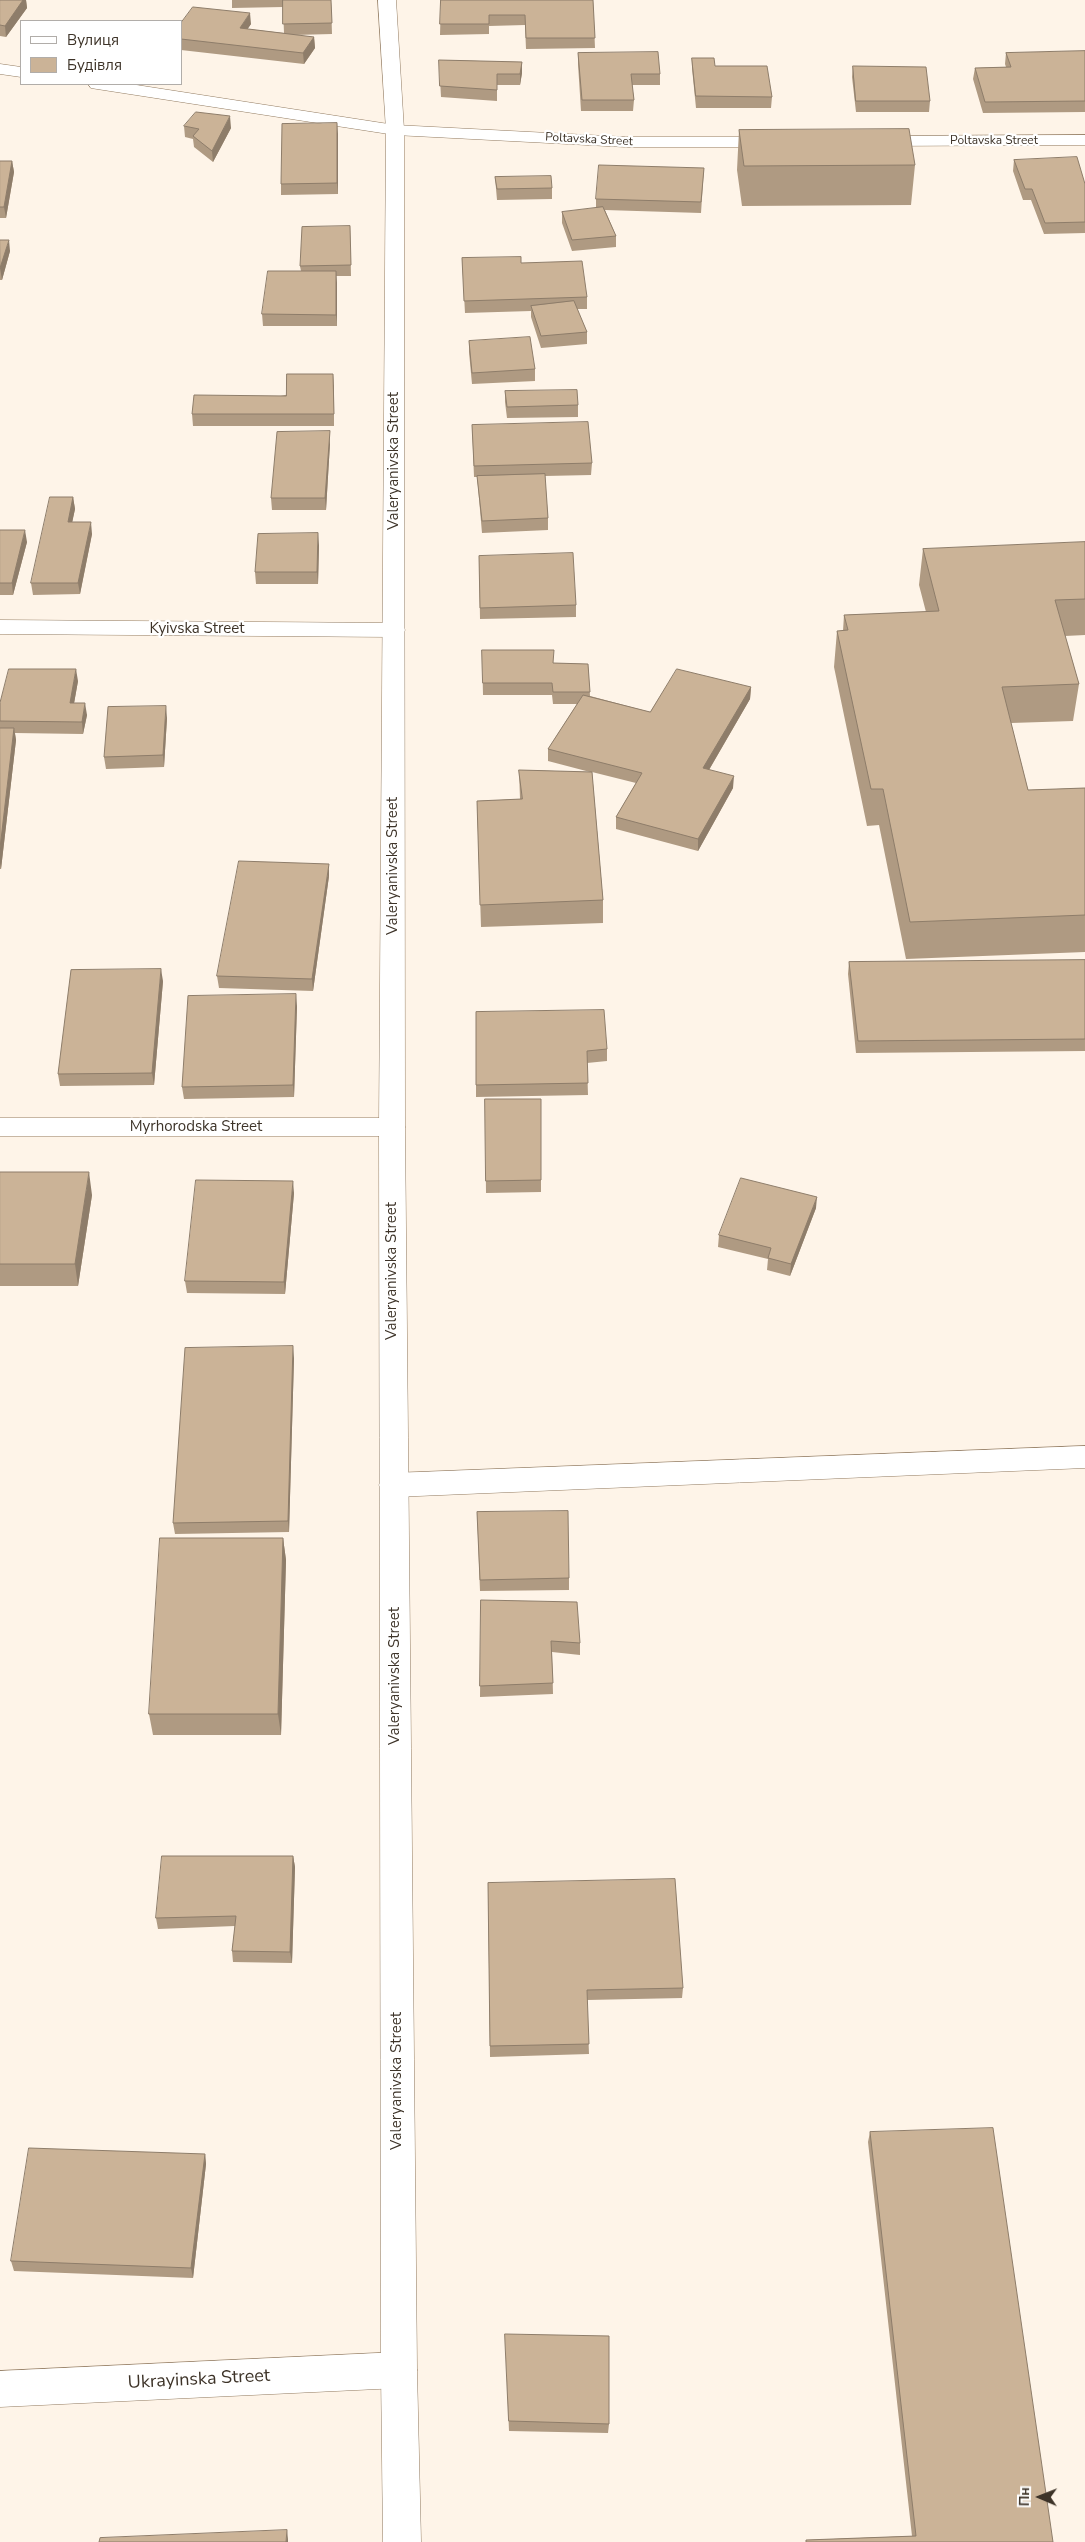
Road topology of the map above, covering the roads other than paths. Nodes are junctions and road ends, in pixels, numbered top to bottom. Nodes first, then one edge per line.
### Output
1 (386, 0) edge
2 (0, 69) edge
3 (20, 72) edge
4 (103, 85) edge
5 (395, 130) junction
6 (1085, 140) edge
7 (856, 141) edge
8 (796, 142) edge
9 (0, 627) edge
10 (394, 630) junction
11 (0, 1127) edge
12 (392, 1127) junction
13 (1085, 1457) edge
14 (394, 1485) junction
15 (399, 2370) junction
16 (0, 2389) edge
17 (402, 2542) edge

1 - 5 street, Valeryanivska Street
2 - 3 street
4 - 5 street, Poltavska Street
5 - 8 street, Poltavska Street
5 - 10 street, Valeryanivska Street
6 - 7 street, Poltavska Street
9 - 10 street, Kyivska Street
10 - 12 street, Valeryanivska Street
11 - 12 street, Myrhorodska Street
12 - 14 street, Valeryanivska Street
13 - 14 street
14 - 15 street, Valeryanivska Street
15 - 16 street, Ukrayinska Street
15 - 17 street, Valeryanivska Street

